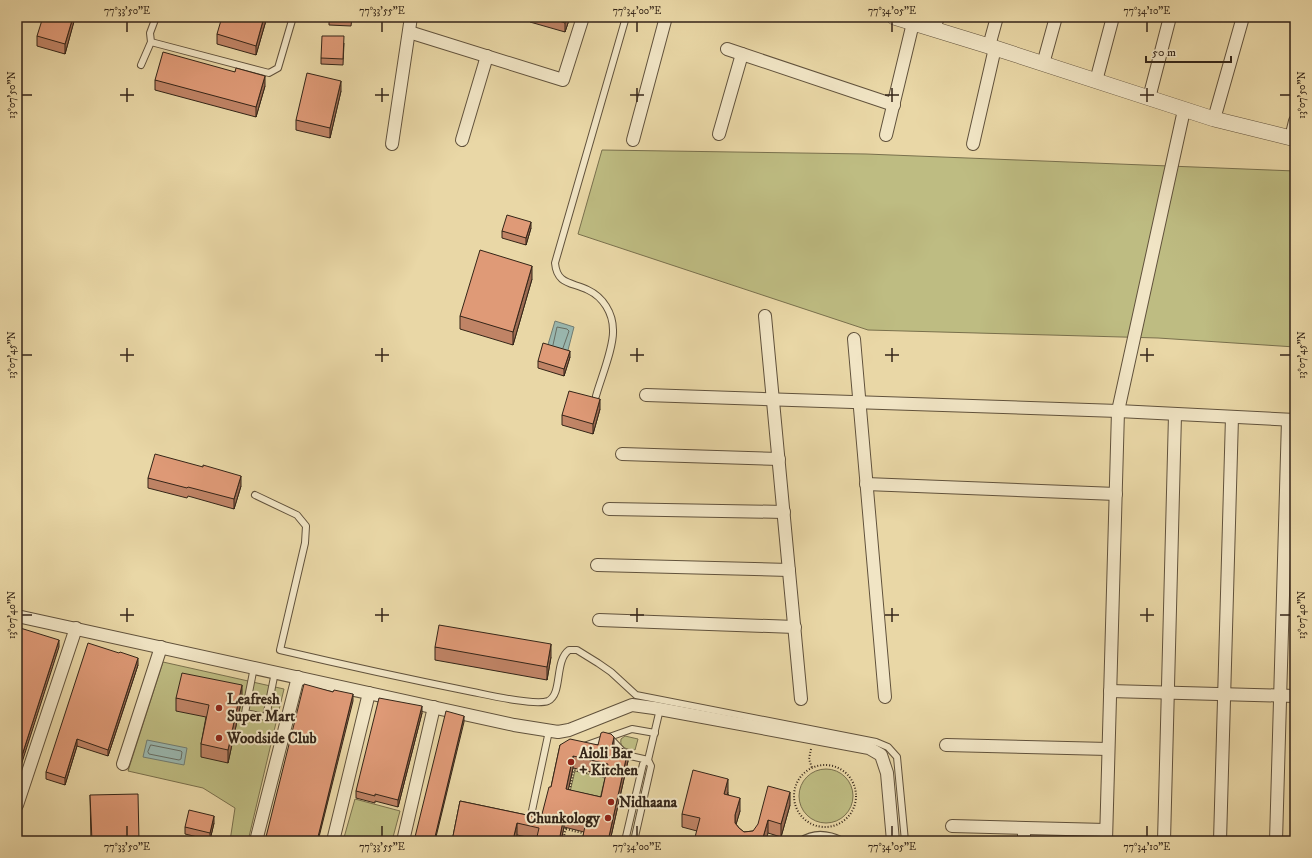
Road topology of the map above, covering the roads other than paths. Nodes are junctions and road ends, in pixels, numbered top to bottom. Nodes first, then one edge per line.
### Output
1 (156, 17) edge
2 (293, 17) edge
3 (411, 17) edge
4 (583, 17) edge
5 (626, 17) edge
6 (666, 17) edge
7 (894, 17) edge
8 (997, 17) edge
9 (1056, 17) edge
10 (1113, 17) edge
11 (1170, 17) edge
12 (1243, 17) edge
13 (913, 23) junction
14 (936, 23) edge
15 (409, 32) junction
16 (151, 42) junction
17 (992, 47) junction
18 (727, 49) dead end
19 (742, 54) junction
20 (487, 56) junction
21 (1043, 64) junction
22 (141, 65) dead end
23 (1096, 81) junction
24 (1149, 98) junction
25 (894, 105) junction
26 (1184, 110) junction
27 (1214, 119) junction
28 (1295, 121) edge
29 (719, 134) dead end
30 (886, 136) dead end
31 (1293, 138) edge
32 (462, 140) dead end
33 (633, 140) dead end
34 (392, 144) dead end
35 (973, 144) dead end
36 (765, 316) dead end
37 (854, 339) dead end
38 (646, 395) dead end
39 (596, 396) edge
40 (774, 400) junction
41 (859, 403) junction
42 (1118, 411) junction
43 (1175, 415) junction
44 (1232, 417) junction
45 (1291, 420) edge
46 (622, 454) dead end
47 (779, 459) junction
48 (866, 484) junction
49 (1116, 494) junction
50 (255, 495) dead end
51 (609, 509) dead end
52 (784, 512) junction
53 (597, 565) dead end
54 (789, 570) junction
55 (17, 616) edge
56 (599, 620) dead end
57 (795, 627) junction
58 (76, 628) junction
59 (161, 647) junction
60 (254, 667) junction
61 (275, 672) junction
62 (298, 677) junction
63 (1110, 691) junction
64 (369, 693) junction
65 (1168, 693) junction
66 (1225, 694) junction
67 (1280, 696) junction
68 (1295, 696) edge
69 (885, 697) dead end
70 (801, 699) dead end
71 (434, 707) junction
72 (660, 709) junction
73 (550, 731) junction
74 (654, 733) junction
75 (609, 737) junction
76 (946, 745) dead end
77 (584, 746) edge
78 (1108, 749) junction
79 (648, 760) junction
80 (123, 764) dead end
81 (17, 805) edge
82 (530, 820) edge
83 (952, 826) dead end
84 (1024, 828) junction
85 (1106, 835) edge
86 (256, 841) edge
87 (333, 841) edge
88 (403, 841) edge
89 (625, 841) edge
90 (634, 841) edge
91 (801, 841) edge
92 (843, 841) edge
93 (893, 841) edge
94 (905, 841) edge
95 (1024, 841) edge
96 (1164, 841) edge
97 (1220, 841) edge
98 (1276, 841) edge

1 - 16 lane
2 - 16 lane
3 - 15 street
4 - 20 street
5 - 39 lane
6 - 33 street
7 - 13 street
8 - 17 street
9 - 21 street
10 - 23 street
11 - 24 street
12 - 27 street
13 - 14 street
13 - 25 street
14 - 17 street
15 - 20 street
15 - 34 street
16 - 22 lane
17 - 21 street
17 - 35 street
18 - 19 street
19 - 25 street
19 - 29 street
20 - 32 street
21 - 23 street
23 - 24 street
24 - 26 street
25 - 30 street
26 - 27 street
26 - 42 street
27 - 31 street
28 - 31 street
36 - 40 street
37 - 41 street
38 - 40 street
40 - 41 street
40 - 47 street
41 - 42 street
41 - 48 street
42 - 43 street
42 - 49 street
43 - 44 street
43 - 65 street
44 - 45 street
44 - 66 street
45 - 67 street
46 - 47 street
47 - 52 street
48 - 49 street
48 - 69 street
49 - 63 street
50 - 94 lane
51 - 52 street
52 - 54 street
53 - 54 street
54 - 57 street
55 - 58 street
56 - 57 street
57 - 70 street
58 - 59 street
58 - 81 street
59 - 60 street
59 - 80 street
60 - 61 street
60 - 61 lane
61 - 62 street
62 - 64 street
62 - 86 street
63 - 65 street
63 - 78 street
64 - 71 street
64 - 87 street
65 - 66 street
65 - 96 street
66 - 67 street
66 - 97 street
67 - 68 street
67 - 98 street
71 - 73 street
71 - 88 street
72 - 73 street
72 - 74 lane
72 - 93 street
73 - 82 lane
74 - 75 lane
74 - 79 lane
75 - 77 lane
75 - 79 lane
76 - 78 street
78 - 85 street
79 - 89 lane
79 - 90 lane
83 - 84 street
84 - 85 street
84 - 95 street
91 - 92 lane

